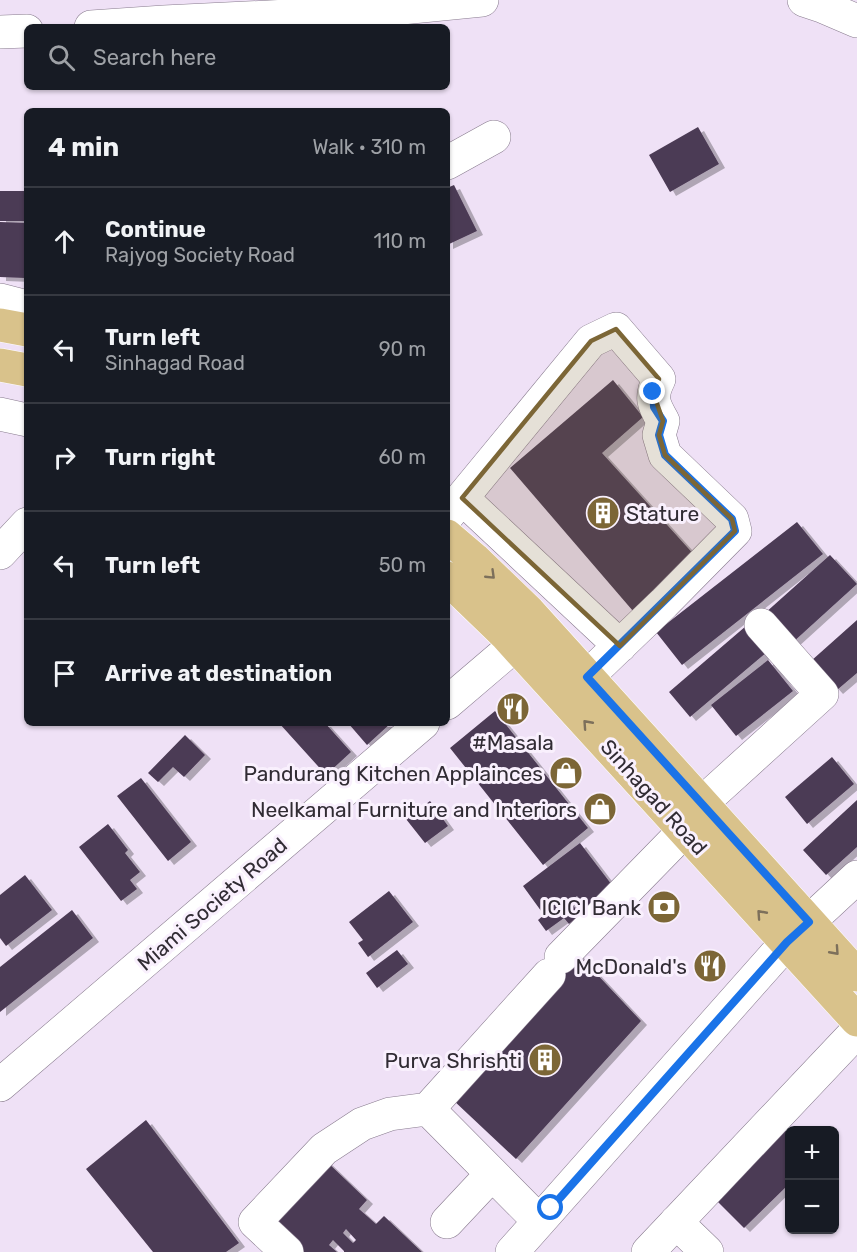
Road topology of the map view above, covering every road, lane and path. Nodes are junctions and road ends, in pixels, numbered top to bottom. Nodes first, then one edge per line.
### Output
1 (482, 0) edge
2 (804, 0) edge
3 (857, 21) edge
4 (135, 24) edge
5 (24, 31) edge
6 (0, 32) edge
7 (494, 137) dead end
8 (450, 161) edge
9 (0, 300) edge
10 (24, 306) edge
11 (0, 325) edge
12 (24, 329) edge
13 (0, 365) edge
14 (24, 369) edge
15 (0, 414) edge
16 (24, 419) edge
17 (455, 507) edge
18 (24, 527) edge
19 (450, 539) edge
20 (0, 553) edge
21 (450, 581) edge
22 (761, 625) dead end
23 (515, 645) junction
24 (620, 646) junction
25 (587, 677) junction
26 (450, 700) edge
27 (419, 726) edge
28 (693, 817) junction
29 (857, 877) edge
30 (798, 932) junction
31 (857, 975) edge
32 (857, 1020) edge
33 (857, 1031) edge
34 (0, 1085) edge
35 (428, 1109) junction
36 (492, 1174) junction
37 (539, 1221) junction
38 (447, 1222) dead end
39 (676, 1222) junction
40 (287, 1252) edge
41 (512, 1252) edge
42 (648, 1252) edge
43 (707, 1252) edge

1 - 4 street
2 - 3 street
5 - 6 street
7 - 8 street
9 - 10 street
11 - 12 main road
13 - 14 main road
15 - 16 street
17 - 24 street
17 - 24 street
18 - 20 street
19 -> 25 main road, Sinhagad Road
21 - 23 main road, Sinhagad Road
22 - 28 street
23 - 26 street
28 -> 23 main road, Sinhagad Road
24 - 25 street
25 - 28 main road, Sinhagad Road
27 - 34 street, Miami Society Road
28 - 30 main road, Sinhagad Road
28 - 35 street
29 - 30 street
30 -> 31 main road, Sinhagad Road
30 - 32 main road, Sinhagad Road
30 - 37 street
33 - 39 street
35 - 36 street
35 - 40 street
36 - 37 street
36 - 38 street
37 - 41 street
39 - 42 street
39 - 43 street

